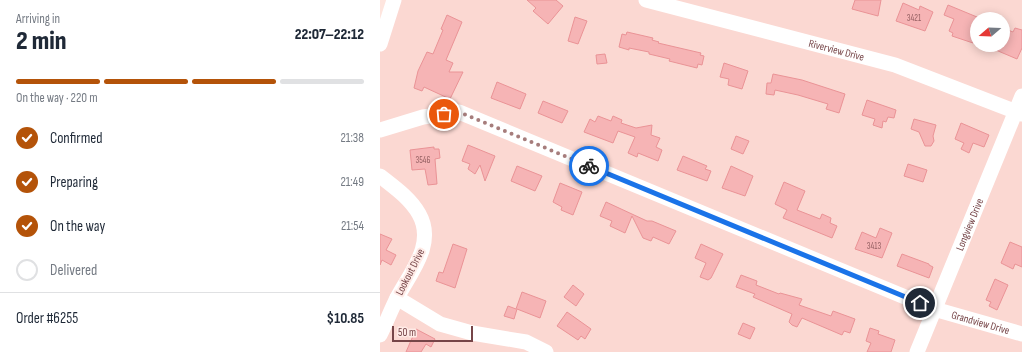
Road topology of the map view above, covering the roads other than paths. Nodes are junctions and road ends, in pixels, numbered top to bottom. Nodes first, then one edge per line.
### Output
1 (394, 0) edge
2 (646, 0) edge
3 (380, 44) edge
4 (1022, 96) edge
5 (1019, 112) edge
6 (380, 130) edge
7 (380, 176) edge
8 (397, 298) junction
9 (934, 309) junction
10 (1022, 334) edge
11 (380, 335) edge
12 (546, 352) edge
13 (917, 352) edge

1 - 3 street
2 - 5 street, Riverview Drive
4 - 5 street, Longview Drive
5 - 9 street, Longview Drive
6 - 9 street, Grandview Drive
7 - 8 street, Lookout Drive
8 - 11 street, Lookout Drive
8 - 12 street
9 - 10 street, Grandview Drive
9 - 13 street, Longview Drive

